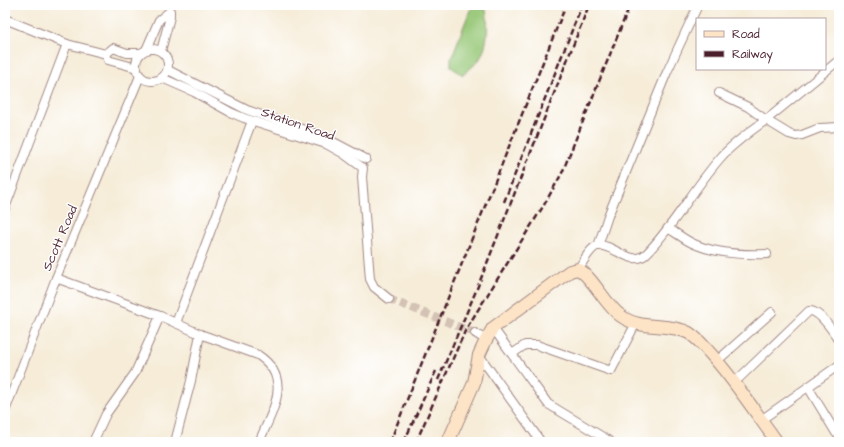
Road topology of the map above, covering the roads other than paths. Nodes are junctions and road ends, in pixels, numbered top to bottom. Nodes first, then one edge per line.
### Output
1 (698, 5) edge
2 (172, 8) edge
3 (5, 19) edge
4 (67, 44) junction
5 (161, 51) junction
6 (143, 52) junction
7 (106, 54) junction
8 (839, 60) edge
9 (168, 70) junction
10 (138, 72) junction
11 (162, 78) junction
12 (719, 93) dead end
13 (766, 120) junction
14 (252, 121) junction
15 (839, 128) edge
16 (366, 160) dead end
17 (5, 208) edge
18 (668, 228) junction
19 (598, 246) junction
20 (767, 254) dead end
21 (578, 269) junction
22 (56, 278) junction
23 (389, 299) tunnel mouth
24 (772, 312) dead end
25 (160, 316) junction
26 (176, 323) junction
27 (636, 323) junction
28 (493, 328) junction
29 (200, 334) junction
30 (839, 340) edge
31 (512, 354) junction
32 (479, 355) junction
33 (717, 361) junction
34 (839, 365) edge
35 (734, 383) junction
36 (808, 387) junction
37 (5, 411) edge
38 (761, 420) junction
39 (839, 436) edge
40 (540, 441) edge
41 (93, 442) edge
42 (175, 442) edge
43 (258, 442) edge
44 (448, 442) edge
45 (610, 442) edge
46 (777, 442) edge

1 - 19 street
2 - 5 street
2 - 6 street
3 - 4 street
4 - 7 street
4 - 17 street
5 - 6 street
5 - 9 street
6 - 7 street
6 - 10 street
7 - 10 street
8 - 13 street
9 - 11 street
9 - 16 street, Station Road
10 - 11 street
10 - 22 street, Scott Road
11 - 14 street, Station Road
12 - 13 street
13 - 15 street
13 - 18 street
14 - 23 street, Station Road
14 - 26 street
18 - 19 street
18 - 20 street
19 - 21 street
21 - 27 street
21 - 28 street
22 - 25 street
22 - 37 street, Scott Road
24 - 33 street
25 - 26 street
25 - 41 street
26 - 29 street
27 - 31 street
27 - 33 street
28 - 31 street
28 - 32 street
29 - 42 street
29 - 43 street
30 - 35 street
31 - 45 street
32 - 40 street
32 - 44 street
33 - 35 street
34 - 36 street
35 - 38 street
36 - 38 street
36 - 39 street
38 - 46 street

